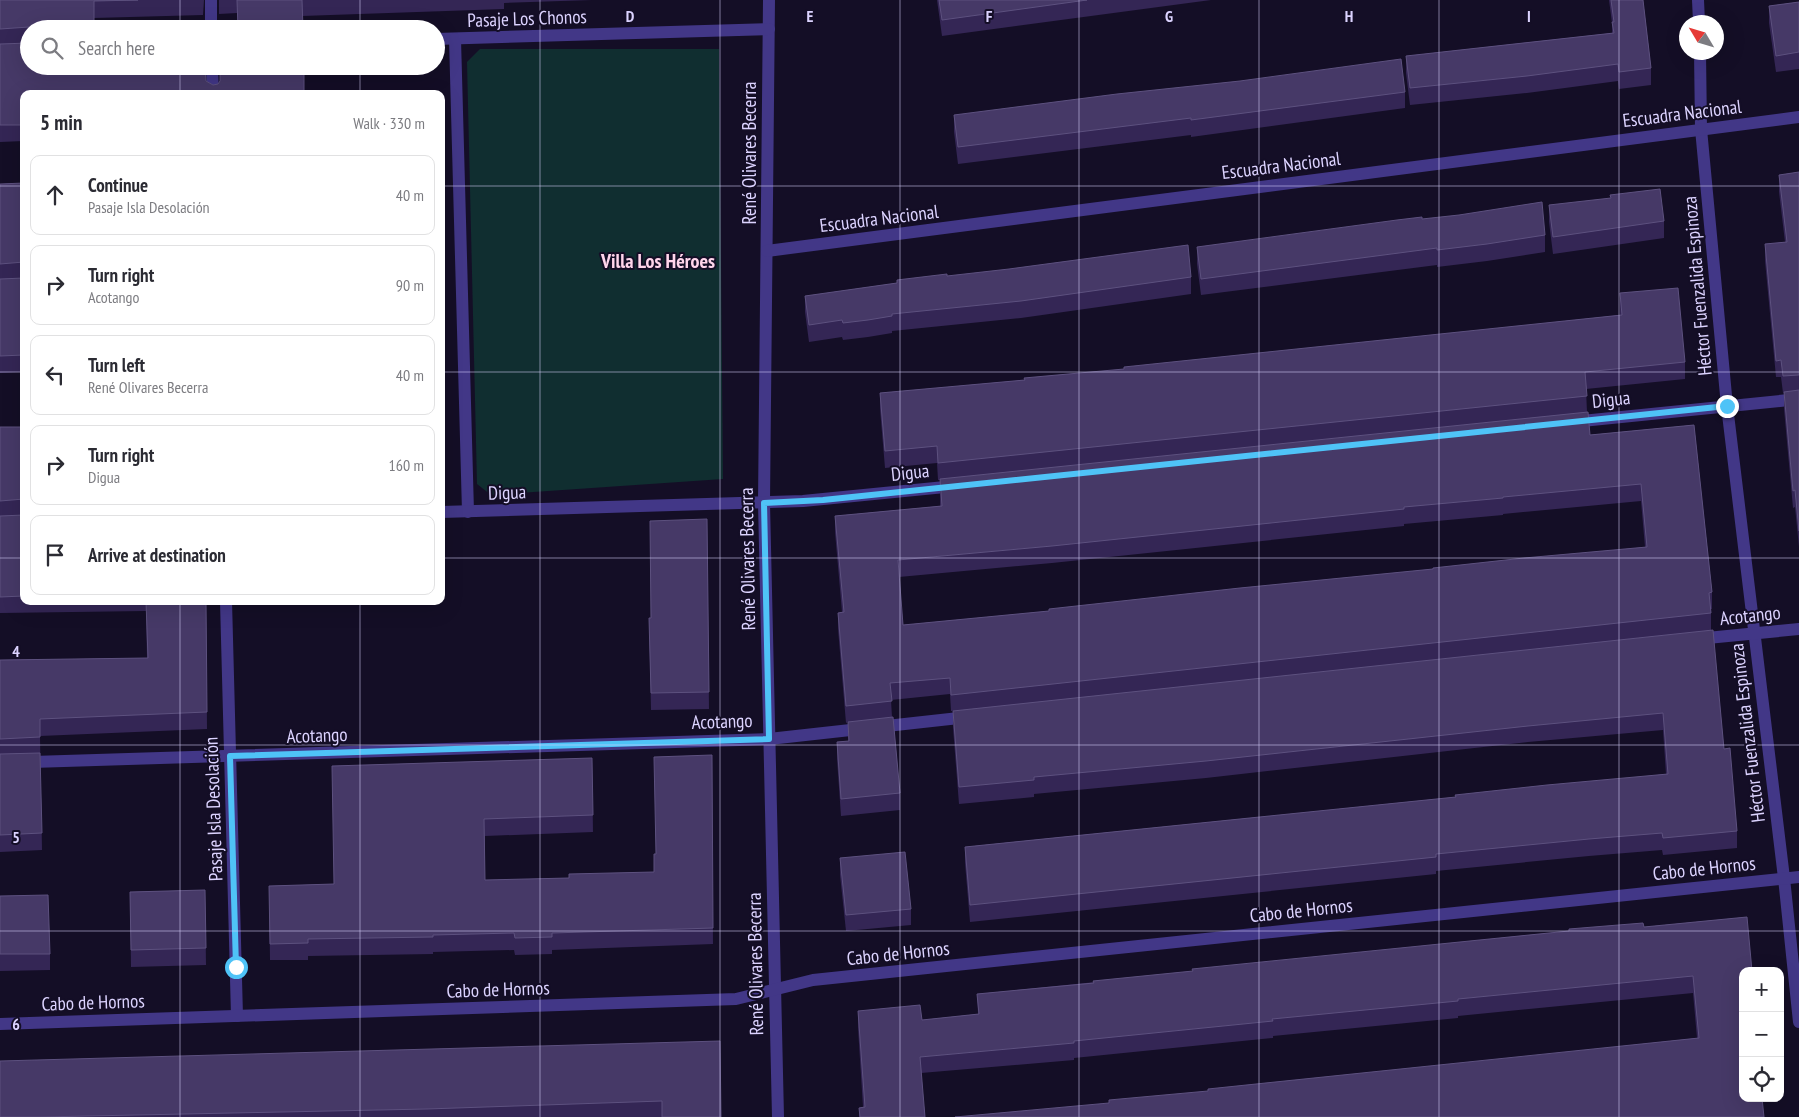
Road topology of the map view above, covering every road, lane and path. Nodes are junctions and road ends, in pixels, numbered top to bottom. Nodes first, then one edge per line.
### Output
1 (211, 0) edge
2 (769, 0) edge
3 (1698, 0) edge
4 (1699, 15) edge
5 (211, 20) edge
6 (769, 29) junction
7 (445, 39) edge
8 (455, 39) junction
9 (1700, 60) edge
10 (212, 75) edge
11 (213, 90) edge
12 (1799, 117) edge
13 (1701, 129) junction
14 (767, 251) junction
15 (1799, 399) edge
16 (1727, 406) junction
17 (1558, 424) edge
18 (972, 484) edge
19 (764, 503) junction
20 (445, 512) edge
21 (468, 512) junction
22 (226, 605) edge
23 (1799, 629) edge
24 (1754, 633) junction
25 (1685, 640) edge
26 (976, 716) edge
27 (769, 739) junction
28 (230, 756) junction
29 (0, 763) edge
30 (1799, 877) edge
31 (1784, 878) junction
32 (774, 990) junction
33 (237, 1016) junction
34 (1799, 1022) edge
35 (0, 1024) edge
36 (778, 1117) edge

1 - 5 street
2 - 6 street, René Olivares Becerra
3 - 4 street
6 - 8 street, Pasaje Los Chonos
6 - 14 street, René Olivares Becerra
7 - 8 street, Pasaje Los Chonos
8 - 21 street
9 - 13 street, Héctor Fuenzalida Espinoza
10 - 11 street
12 - 13 street, Escuadra Nacional
13 - 14 street, Escuadra Nacional
13 - 16 street, Héctor Fuenzalida Espinoza
14 - 19 street, René Olivares Becerra
15 - 16 street, Digua
16 - 17 street, Digua
16 - 24 street, Héctor Fuenzalida Espinoza
18 - 19 street, Digua
19 - 21 street, Digua
19 - 27 street, René Olivares Becerra
20 - 21 street, Digua
22 - 28 street, Pasaje Isla Desolación
23 - 24 street, Acotango
24 - 25 street, Acotango
24 - 31 street, Héctor Fuenzalida Espinoza
26 - 27 street, Acotango
27 - 28 street, Acotango
27 - 32 street, René Olivares Becerra
28 - 29 street, Acotango
28 - 33 street, Pasaje Isla Desolación
30 - 31 street, Cabo de Hornos
31 - 32 street, Cabo de Hornos
31 - 34 street, Héctor Fuenzalida Espinoza
32 - 33 street, Cabo de Hornos
32 - 36 street, René Olivares Becerra
33 - 35 street, Cabo de Hornos

